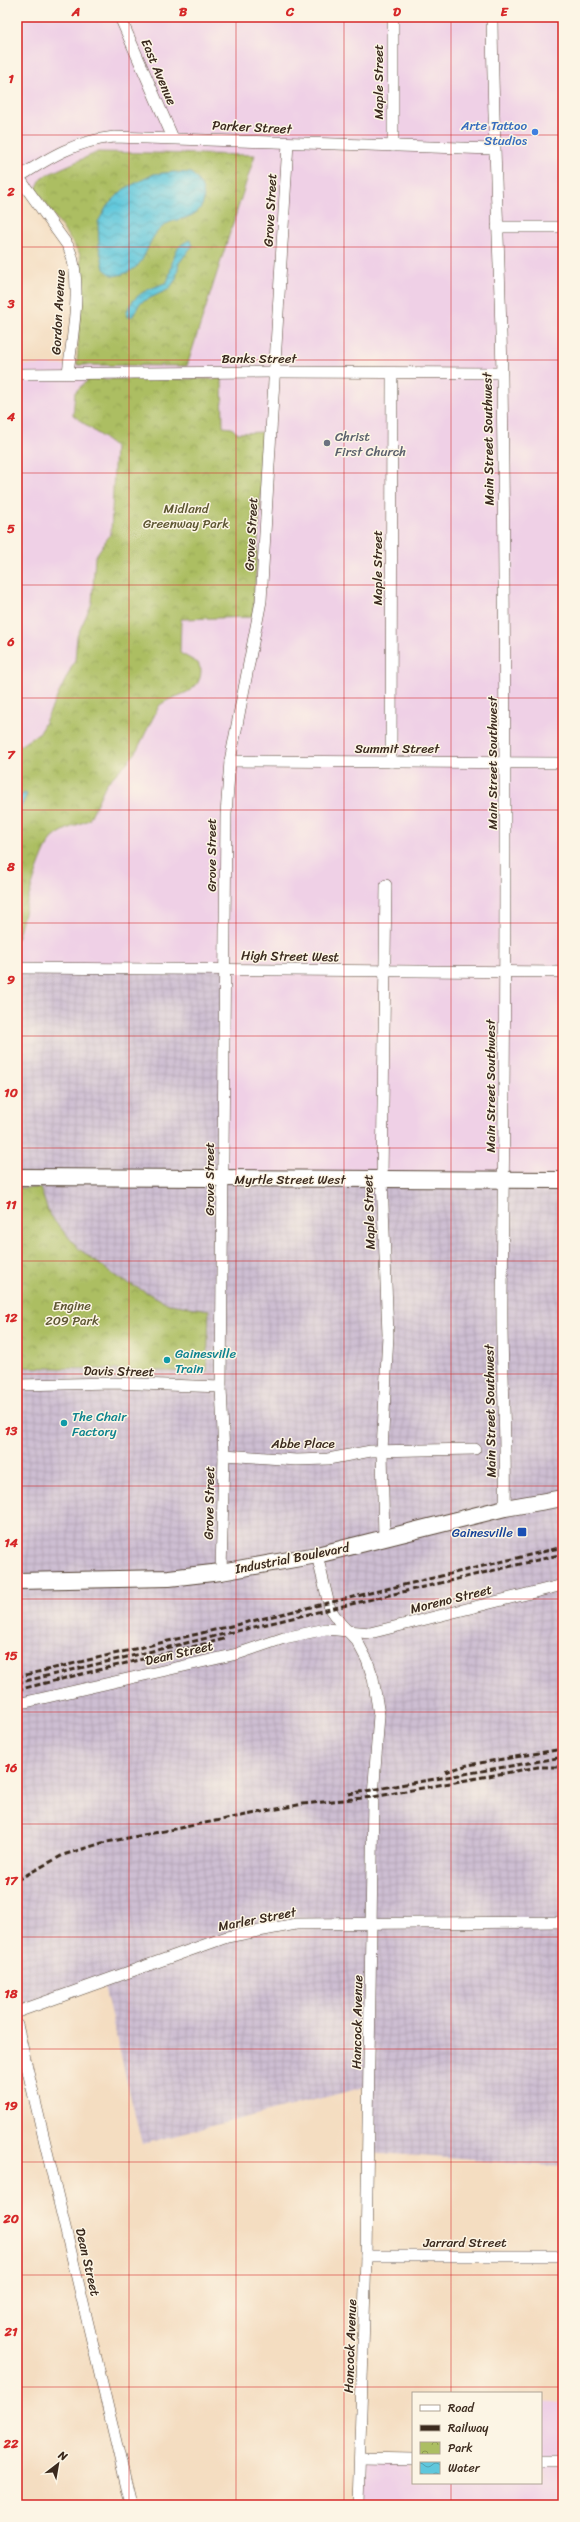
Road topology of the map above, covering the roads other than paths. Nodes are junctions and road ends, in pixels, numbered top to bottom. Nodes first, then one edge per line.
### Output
1 (120, 17) edge
2 (393, 17) edge
3 (492, 17) edge
4 (173, 138) junction
5 (288, 142) junction
6 (392, 146) junction
7 (493, 149) junction
8 (18, 176) edge
9 (497, 227) junction
10 (563, 227) edge
11 (274, 372) junction
12 (68, 373) junction
13 (392, 373) junction
14 (502, 373) junction
15 (17, 374) edge
16 (230, 761) junction
17 (506, 761) junction
18 (391, 762) junction
19 (563, 762) edge
20 (386, 884) dead end
21 (17, 968) edge
22 (224, 968) junction
23 (386, 972) junction
24 (505, 972) junction
25 (563, 972) edge
26 (17, 1177) edge
27 (223, 1179) junction
28 (382, 1179) junction
29 (504, 1180) junction
30 (563, 1180) edge
31 (17, 1385) edge
32 (221, 1387) junction
33 (475, 1449) dead end
34 (382, 1451) junction
35 (224, 1455) junction
36 (563, 1499) edge
37 (505, 1508) junction
38 (384, 1539) junction
39 (317, 1555) junction
40 (221, 1572) junction
41 (17, 1581) edge
42 (563, 1585) edge
43 (346, 1630) junction
44 (17, 1704) edge
45 (373, 1922) junction
46 (563, 1922) edge
47 (17, 2012) edge
48 (17, 2025) edge
49 (366, 2256) junction
50 (563, 2256) edge
51 (361, 2458) junction
52 (412, 2459) edge
53 (542, 2461) edge
54 (563, 2461) edge
55 (131, 2505) edge
56 (358, 2505) edge

1 - 4 street, East Avenue
2 - 6 street, Maple Street
3 - 7 street, Main Street Southwest
4 - 5 street, Parker Street
4 - 8 street, Parker Street
5 - 6 street, Parker Street
5 - 11 street, Grove Street
6 - 7 street, Parker Street
7 - 9 street, Main Street Southwest
8 - 12 street, Gordon Avenue
9 - 10 street
9 - 14 street, Main Street Southwest
11 - 12 street, Banks Street
11 - 13 street, Banks Street
11 - 16 street, Grove Street
12 - 15 street, Banks Street
13 - 14 street, Banks Street
13 - 18 street, Maple Street
14 - 17 street, Main Street Southwest
16 - 18 street, Summit Street
16 - 22 street, Grove Street
17 - 18 street, Summit Street
17 - 19 street, Summit Street
17 - 24 street, Main Street Southwest
20 - 23 street, Maple Street
21 - 22 street, High Street West
22 - 23 street, High Street West
22 - 27 street, Grove Street
23 - 24 street, High Street West
23 - 28 street, Maple Street
24 - 25 street, High Street West
24 - 29 street, Main Street Southwest
26 - 27 street, Myrtle Street West
27 - 28 street, Myrtle Street West
27 - 32 street, Grove Street
28 - 29 street, Myrtle Street West
28 - 34 street, Maple Street
29 - 30 street, Myrtle Street West
29 - 37 street, Main Street Southwest
31 - 32 street, Davis Street
32 - 35 street, Grove Street
33 - 34 street, Abbe Place
34 - 35 street, Abbe Place
34 - 38 street, Maple Street
35 - 40 street, Grove Street
36 - 37 street, Industrial Boulevard
37 - 38 street, Industrial Boulevard
38 - 39 street, Industrial Boulevard
39 - 40 street, Industrial Boulevard
39 - 43 street, Hancock Avenue
40 - 41 street, Industrial Boulevard
42 - 43 street, Moreno Street
43 - 44 street, Dean Street
43 - 45 street, Hancock Avenue
45 - 46 street, Marler Street
45 - 47 street, Marler Street
45 - 49 street, Hancock Avenue
48 - 55 street, Dean Street
49 - 50 street, Jarrard Street
49 - 51 street, Hancock Avenue
51 - 52 street
51 - 56 street, Hancock Avenue
53 - 54 street

